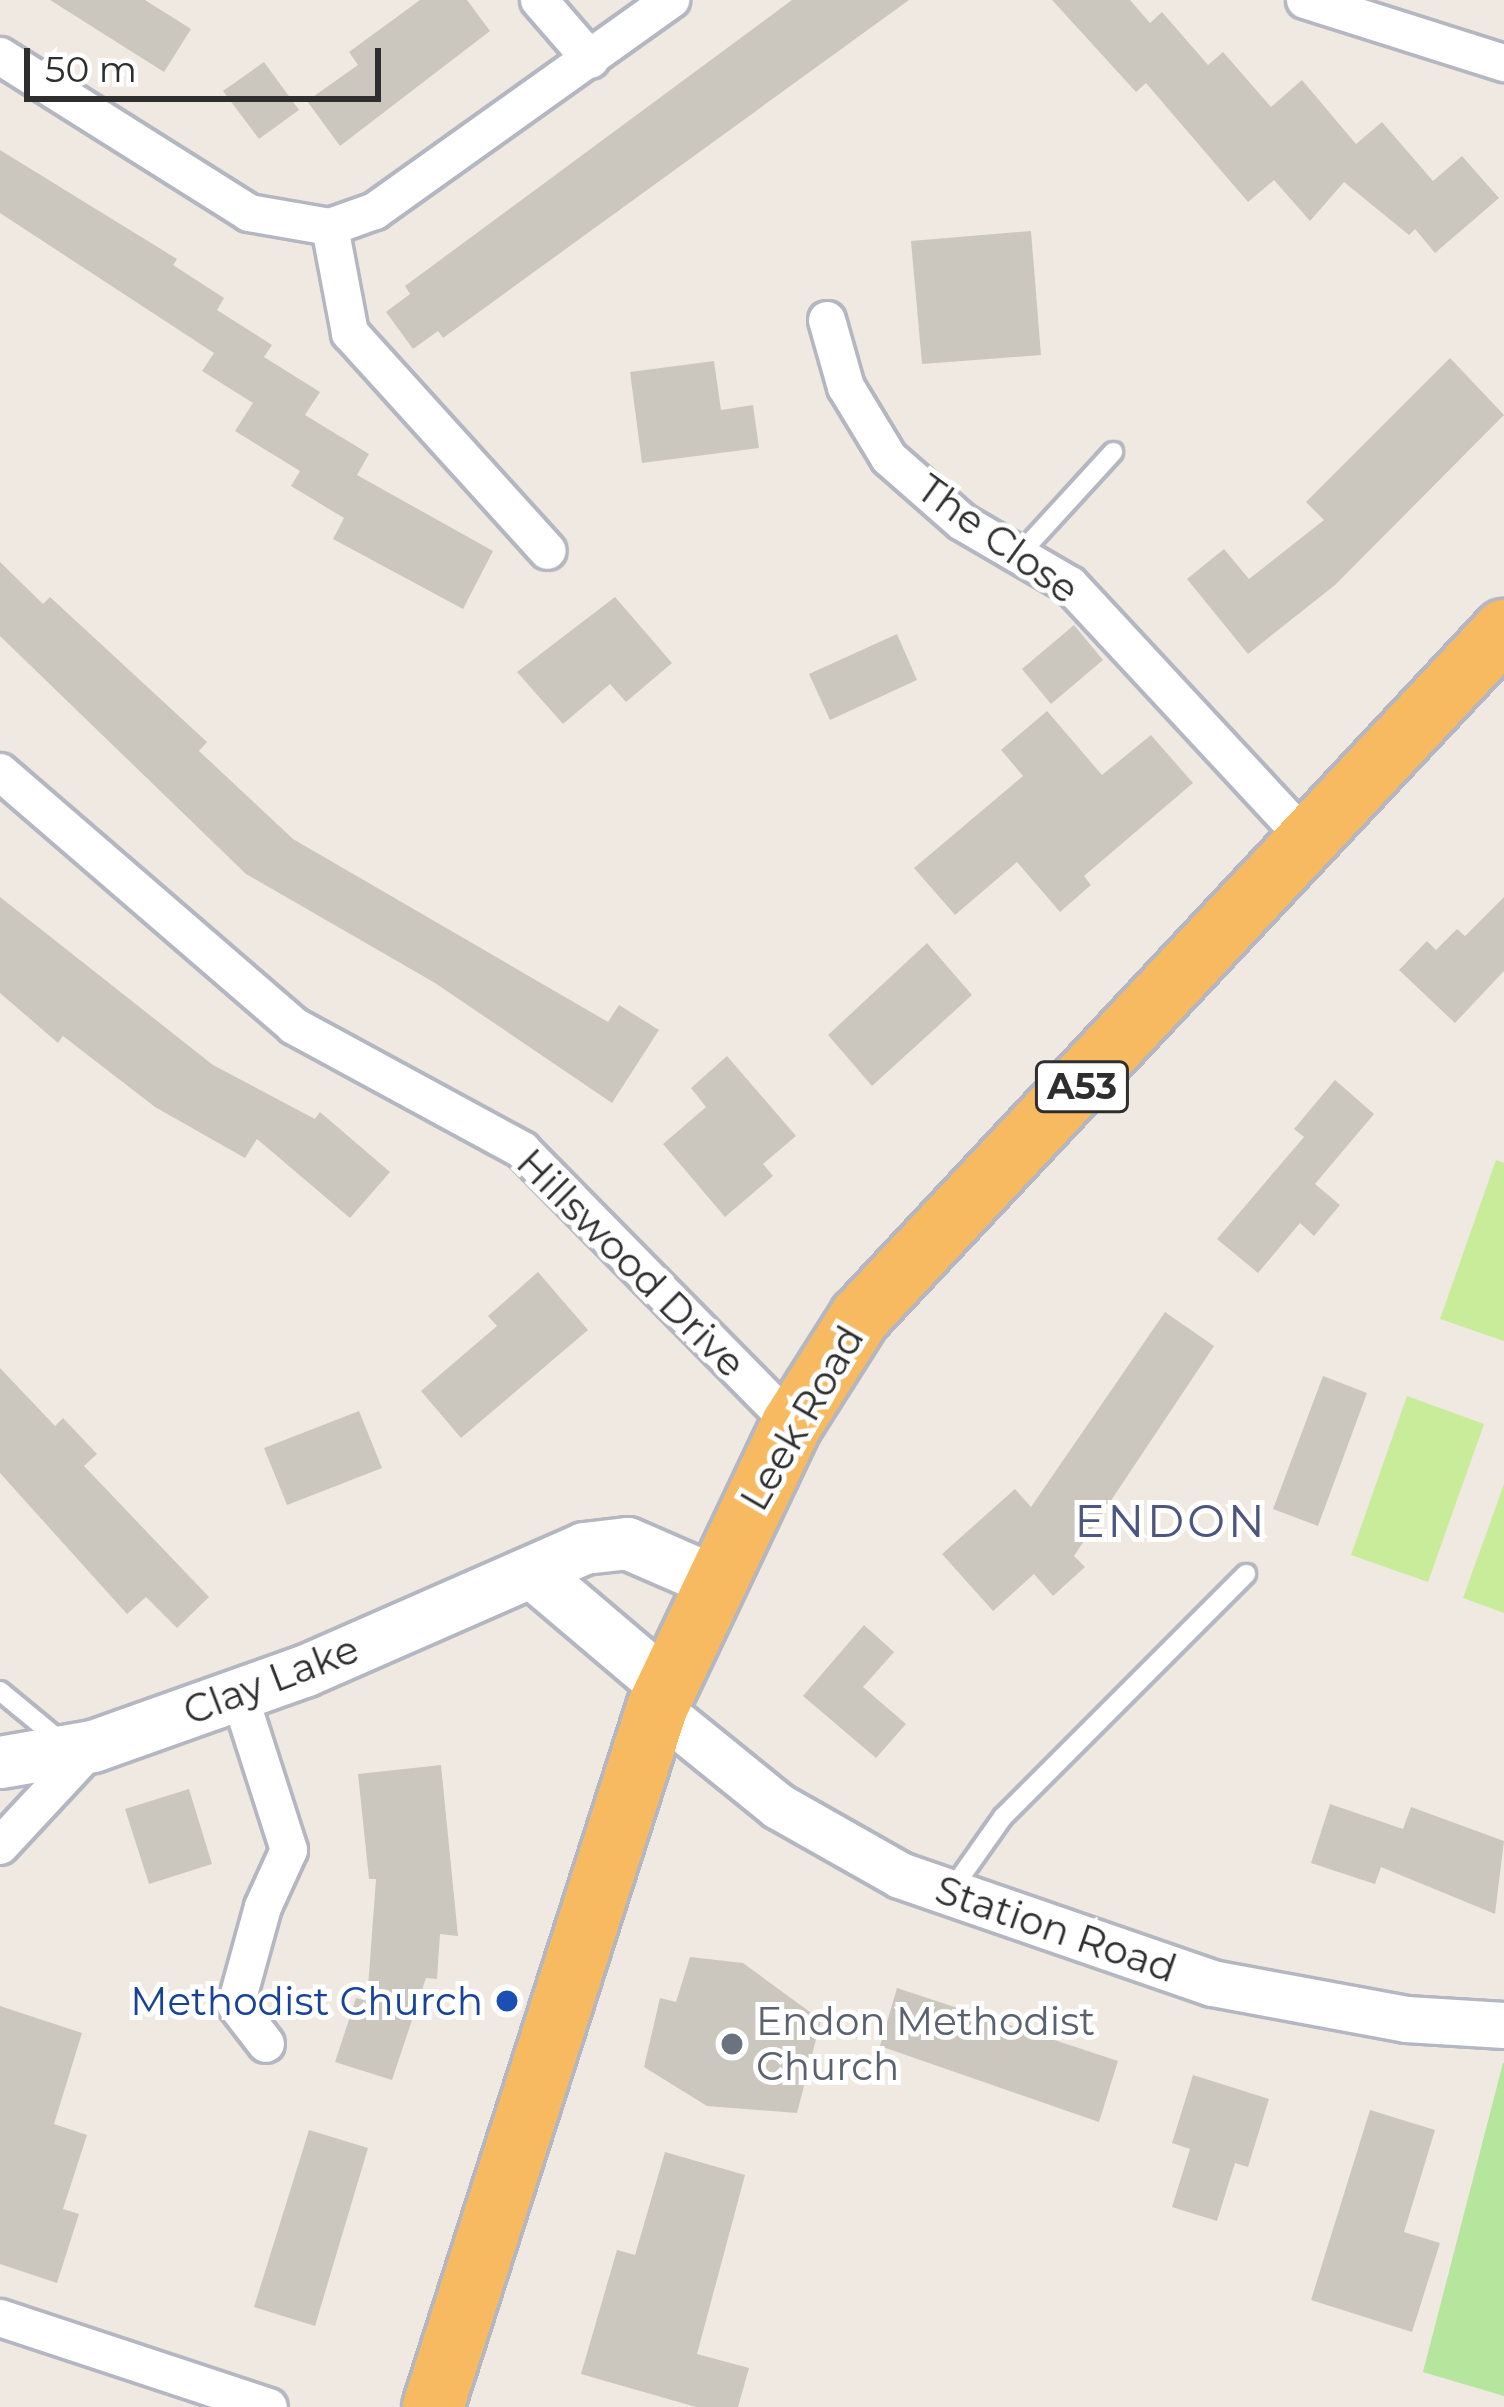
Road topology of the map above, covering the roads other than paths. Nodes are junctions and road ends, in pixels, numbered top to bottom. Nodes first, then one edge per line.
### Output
1 (538, 0) edge
2 (671, 0) edge
3 (1305, 0) edge
4 (0, 56) edge
5 (591, 61) junction
6 (1504, 63) edge
7 (330, 227) junction
8 (827, 320) dead end
9 (1113, 452) dead end
10 (548, 551) dead end
11 (1016, 558) junction
12 (1504, 630) edge
13 (0, 772) edge
14 (1307, 840) junction
15 (792, 1424) junction
16 (533, 1573) junction
17 (1246, 1574) dead end
18 (712, 1580) junction
19 (0, 1691) edge
20 (239, 1694) junction
21 (661, 1697) junction
22 (82, 1748) junction
23 (0, 1762) edge
24 (0, 1846) edge
25 (950, 1892) junction
26 (1504, 2025) edge
27 (266, 2044) dead end
28 (0, 2318) edge
29 (269, 2407) edge
30 (433, 2407) edge

1 - 5 street
2 - 5 street
3 - 6 street
4 - 7 street
5 - 7 street
7 - 10 street
8 - 11 street, The Close
9 - 11 lane
11 - 14 street, The Close
12 - 14 highway, Leek Road / A53
13 - 15 street, Hillswood Drive
14 - 15 highway, Leek Road / A53
15 - 18 highway, Leek Road / A53
16 - 18 main road, Clay Lake
16 - 20 main road, Clay Lake
16 - 21 main road
17 - 25 lane
18 - 21 highway, Leek Road / A53
19 - 22 lane
20 - 22 main road, Clay Lake
20 - 27 street
21 - 25 street, Station Road
21 - 30 highway, Leek Road / A53
22 - 23 main road, Clay Lake
22 - 24 street
25 - 26 street, Station Road
28 - 29 street

